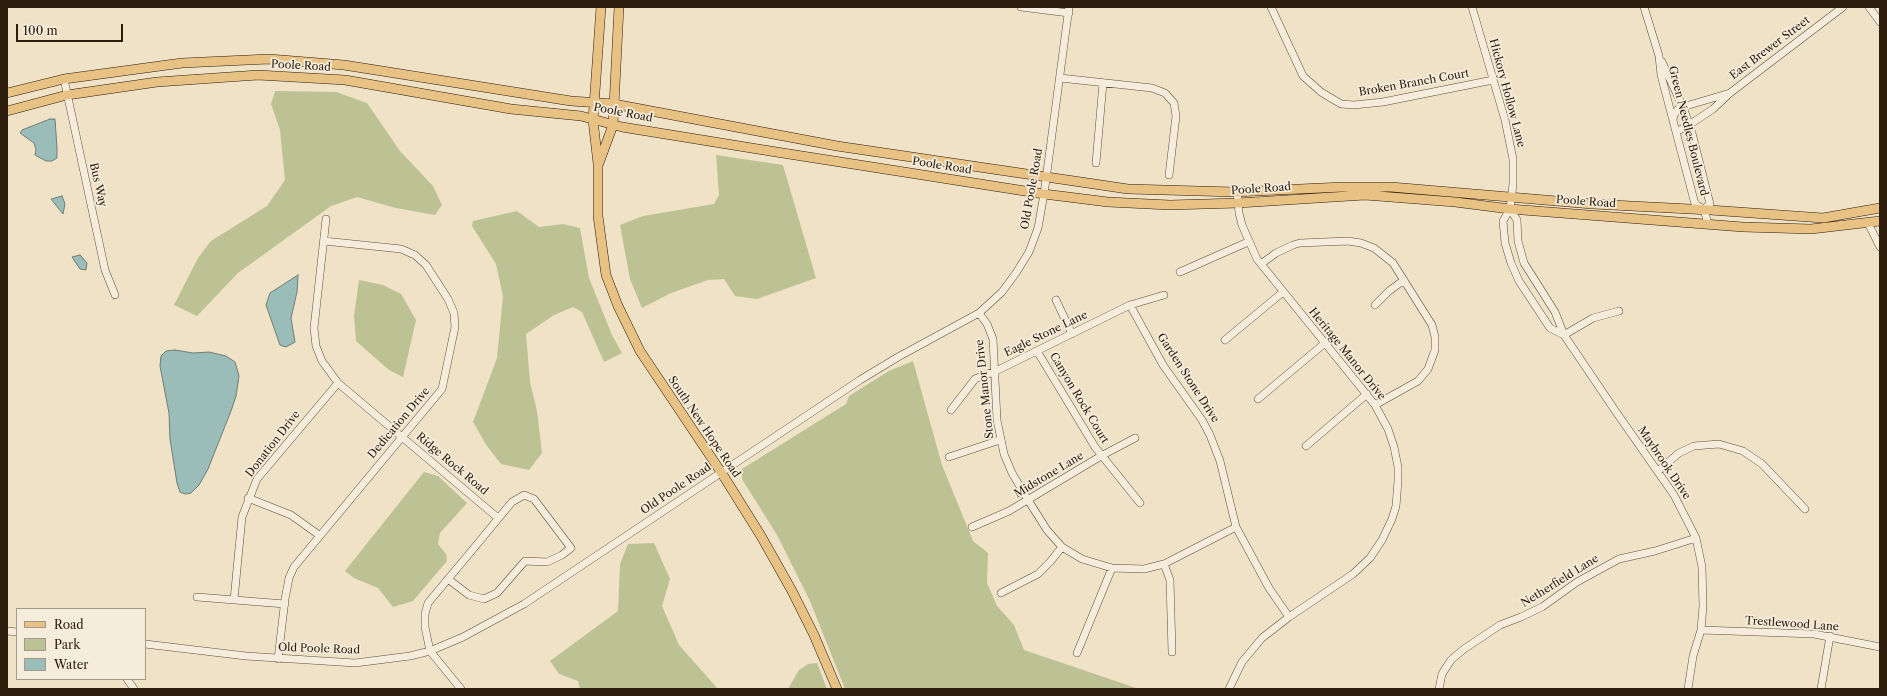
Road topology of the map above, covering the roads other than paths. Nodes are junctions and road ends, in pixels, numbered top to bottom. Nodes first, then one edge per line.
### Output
1 (601, 7) edge
2 (619, 7) edge
3 (1021, 7) edge
4 (1272, 7) edge
5 (1472, 7) edge
6 (1644, 7) edge
7 (1843, 7) edge
8 (1869, 7) edge
9 (1069, 10) edge
10 (1880, 22) edge
11 (1659, 56) junction
12 (344, 66) junction
13 (1060, 78) junction
14 (64, 79) junction
15 (345, 80) junction
16 (1493, 80) junction
17 (1103, 83) junction
18 (7, 93) edge
19 (1730, 93) junction
20 (67, 95) junction
21 (593, 103) junction
22 (614, 104) junction
23 (1683, 107) junction
24 (7, 111) edge
25 (594, 120) junction
26 (1673, 120) junction
27 (613, 125) junction
28 (1689, 125) junction
29 (1676, 132) junction
30 (598, 164) junction
31 (1096, 164) dead end
32 (1169, 175) dead end
33 (1046, 178) junction
34 (1237, 191) junction
35 (1044, 194) junction
36 (1511, 197) junction
37 (1238, 203) junction
38 (1880, 208) edge
39 (1510, 209) junction
40 (1704, 209) junction
41 (326, 219) dead end
42 (1880, 221) edge
43 (1868, 223) junction
44 (1708, 224) junction
45 (324, 241) junction
46 (1248, 242) junction
47 (1880, 247) edge
48 (1261, 264) junction
49 (1180, 272) dead end
50 (1404, 280) junction
51 (1283, 292) junction
52 (115, 295) dead end
53 (1164, 295) dead end
54 (1056, 300) dead end
55 (1130, 305) junction
56 (1375, 305) dead end
57 (1619, 311) dead end
58 (979, 313) junction
59 (1072, 334) junction
60 (1564, 335) junction
61 (1225, 340) dead end
62 (1325, 343) junction
63 (1037, 351) junction
64 (996, 371) junction
65 (338, 382) junction
66 (1368, 394) junction
67 (1258, 399) dead end
68 (1375, 405) junction
69 (951, 410) dead end
70 (403, 437) junction
71 (1135, 438) dead end
72 (1000, 440) junction
73 (1306, 446) dead end
74 (1101, 456) junction
75 (949, 457) dead end
76 (1658, 471) junction
77 (720, 472) junction
78 (248, 498) junction
79 (1028, 500) junction
80 (1140, 503) dead end
81 (1805, 509) dead end
82 (498, 518) junction
83 (972, 527) dead end
84 (1236, 527) junction
85 (319, 536) junction
86 (1696, 538) junction
87 (1062, 547) junction
88 (1164, 564) junction
89 (1112, 568) junction
90 (448, 579) junction
91 (1001, 593) dead end
92 (198, 597) dead end
93 (234, 600) junction
94 (285, 604) junction
95 (1289, 617) junction
96 (1701, 630) junction
97 (1830, 636) junction
98 (146, 644) edge
99 (1880, 647) edge
100 (430, 651) junction
101 (1077, 652) dead end
102 (1172, 652) dead end
103 (278, 658) junction
104 (128, 680) edge
105 (134, 689) edge
106 (461, 689) edge
107 (837, 689) edge
108 (1229, 689) edge
109 (1439, 689) edge
110 (1688, 689) edge
111 (1821, 689) edge

1 - 21 main road, South New Hope Road
2 - 22 main road, South New Hope Road
3 - 9 street
4 - 16 street, Broken Branch Court
5 - 16 street, Hickory Hollow Lane
6 - 11 street, Green Needles Boulevard
7 - 19 street, East Brewer Street
8 - 10 street
9 - 13 street, Old Poole Road
11 - 23 street, Green Needles Boulevard
11 - 26 street, Green Needles Boulevard
12 - 14 main road, Poole Road
12 - 15 main road
12 - 21 main road, Poole Road
13 - 17 street
13 - 33 street, Old Poole Road
14 - 18 main road, Poole Road
14 - 20 street, Bus Way
15 - 20 main road, Poole Road
15 - 25 main road, Poole Road
16 - 36 street, Hickory Hollow Lane
17 - 31 street
17 - 32 street
19 - 23 street, East Brewer Street
19 - 28 street, East Brewer Street
20 - 24 main road, Poole Road
20 - 52 street, Bus Way
21 - 22 main road, Poole Road
21 - 25 main road, South New Hope Road
22 - 27 main road, South New Hope Road
22 - 33 main road, Poole Road
23 - 26 street
23 - 28 street, Green Needles Boulevard
25 - 27 main road, Poole Road
25 - 30 main road, South New Hope Road
26 - 29 street, Green Needles Boulevard
27 - 30 main road, South New Hope Road
27 - 35 main road, Poole Road
28 - 29 street, East Brewer Street
28 - 40 street, Green Needles Boulevard
29 - 40 street, Green Needles Boulevard
30 - 77 main road, South New Hope Road
33 - 34 main road, Poole Road
33 - 35 street, Old Poole Road
34 - 36 main road, Poole Road
34 - 37 street, Heritage Manor Drive
35 - 37 main road, Poole Road
35 - 58 street, Old Poole Road
36 - 39 street, Hickory Hollow Lane
36 - 40 main road, Poole Road
37 - 39 main road, Poole Road
37 - 46 street, Heritage Manor Drive
38 - 40 main road, Poole Road
39 - 44 main road, Poole Road
39 - 60 street, Maybrook Drive
39 - 60 street, Maybrook Drive
40 - 44 street
41 - 45 street, Ridge Rock Road
42 - 43 main road, Poole Road
43 - 44 main road, Poole Road
43 - 47 street
45 - 65 street, Ridge Rock Road
45 - 70 street, Dedication Drive
46 - 48 street, Heritage Manor Drive
46 - 49 street
48 - 50 street
48 - 51 street, Heritage Manor Drive
50 - 56 street
50 - 68 street
51 - 61 street
51 - 62 street, Heritage Manor Drive
53 - 55 street, Eagle Stone Lane
54 - 59 street
55 - 59 street, Eagle Stone Lane
55 - 84 street, Garden Stone Drive
57 - 60 street
58 - 64 street, Stone Manor Drive
58 - 77 street, Old Poole Road
59 - 63 street, Eagle Stone Lane
60 - 76 street, Maybrook Drive
62 - 66 street, Heritage Manor Drive
62 - 67 street
63 - 64 street, Eagle Stone Lane
63 - 74 street, Canyon Rock Court
64 - 69 street, Eagle Stone Lane
64 - 72 street, Stone Manor Drive
65 - 70 street, Ridge Rock Road
65 - 78 street, Donation Drive
66 - 68 street, Heritage Manor Drive
66 - 73 street
68 - 95 street, Heritage Manor Drive
70 - 82 street, Ridge Rock Road
70 - 85 street, Dedication Drive
71 - 74 street, Midstone Lane
72 - 75 street
72 - 79 street, Stone Manor Drive
74 - 79 street, Midstone Lane
74 - 80 street, Canyon Rock Court
76 - 81 street
76 - 86 street, Maybrook Drive
77 - 100 street, Old Poole Road
77 - 107 main road, South New Hope Road
78 - 85 street
78 - 93 street, Donation Drive
79 - 83 street, Midstone Lane
79 - 87 street, Stone Manor Drive
82 - 90 street
82 - 90 street
84 - 88 street, Stone Manor Drive
84 - 95 street, Garden Stone Drive
85 - 94 street, Dedication Drive
86 - 96 street, Maybrook Drive
86 - 109 street, Netherfield Lane
87 - 89 street, Stone Manor Drive
87 - 91 street
88 - 89 street, Stone Manor Drive
88 - 102 street
89 - 101 street
90 - 100 street
92 - 93 street
93 - 94 street
94 - 103 street, Dedication Drive
95 - 108 street, Heritage Manor Drive
96 - 97 street, Trestlewood Lane
96 - 110 street, Maybrook Drive
97 - 99 street, Trestlewood Lane
97 - 111 street
98 - 103 street, Old Poole Road
100 - 103 street, Old Poole Road
100 - 106 street
104 - 105 street

